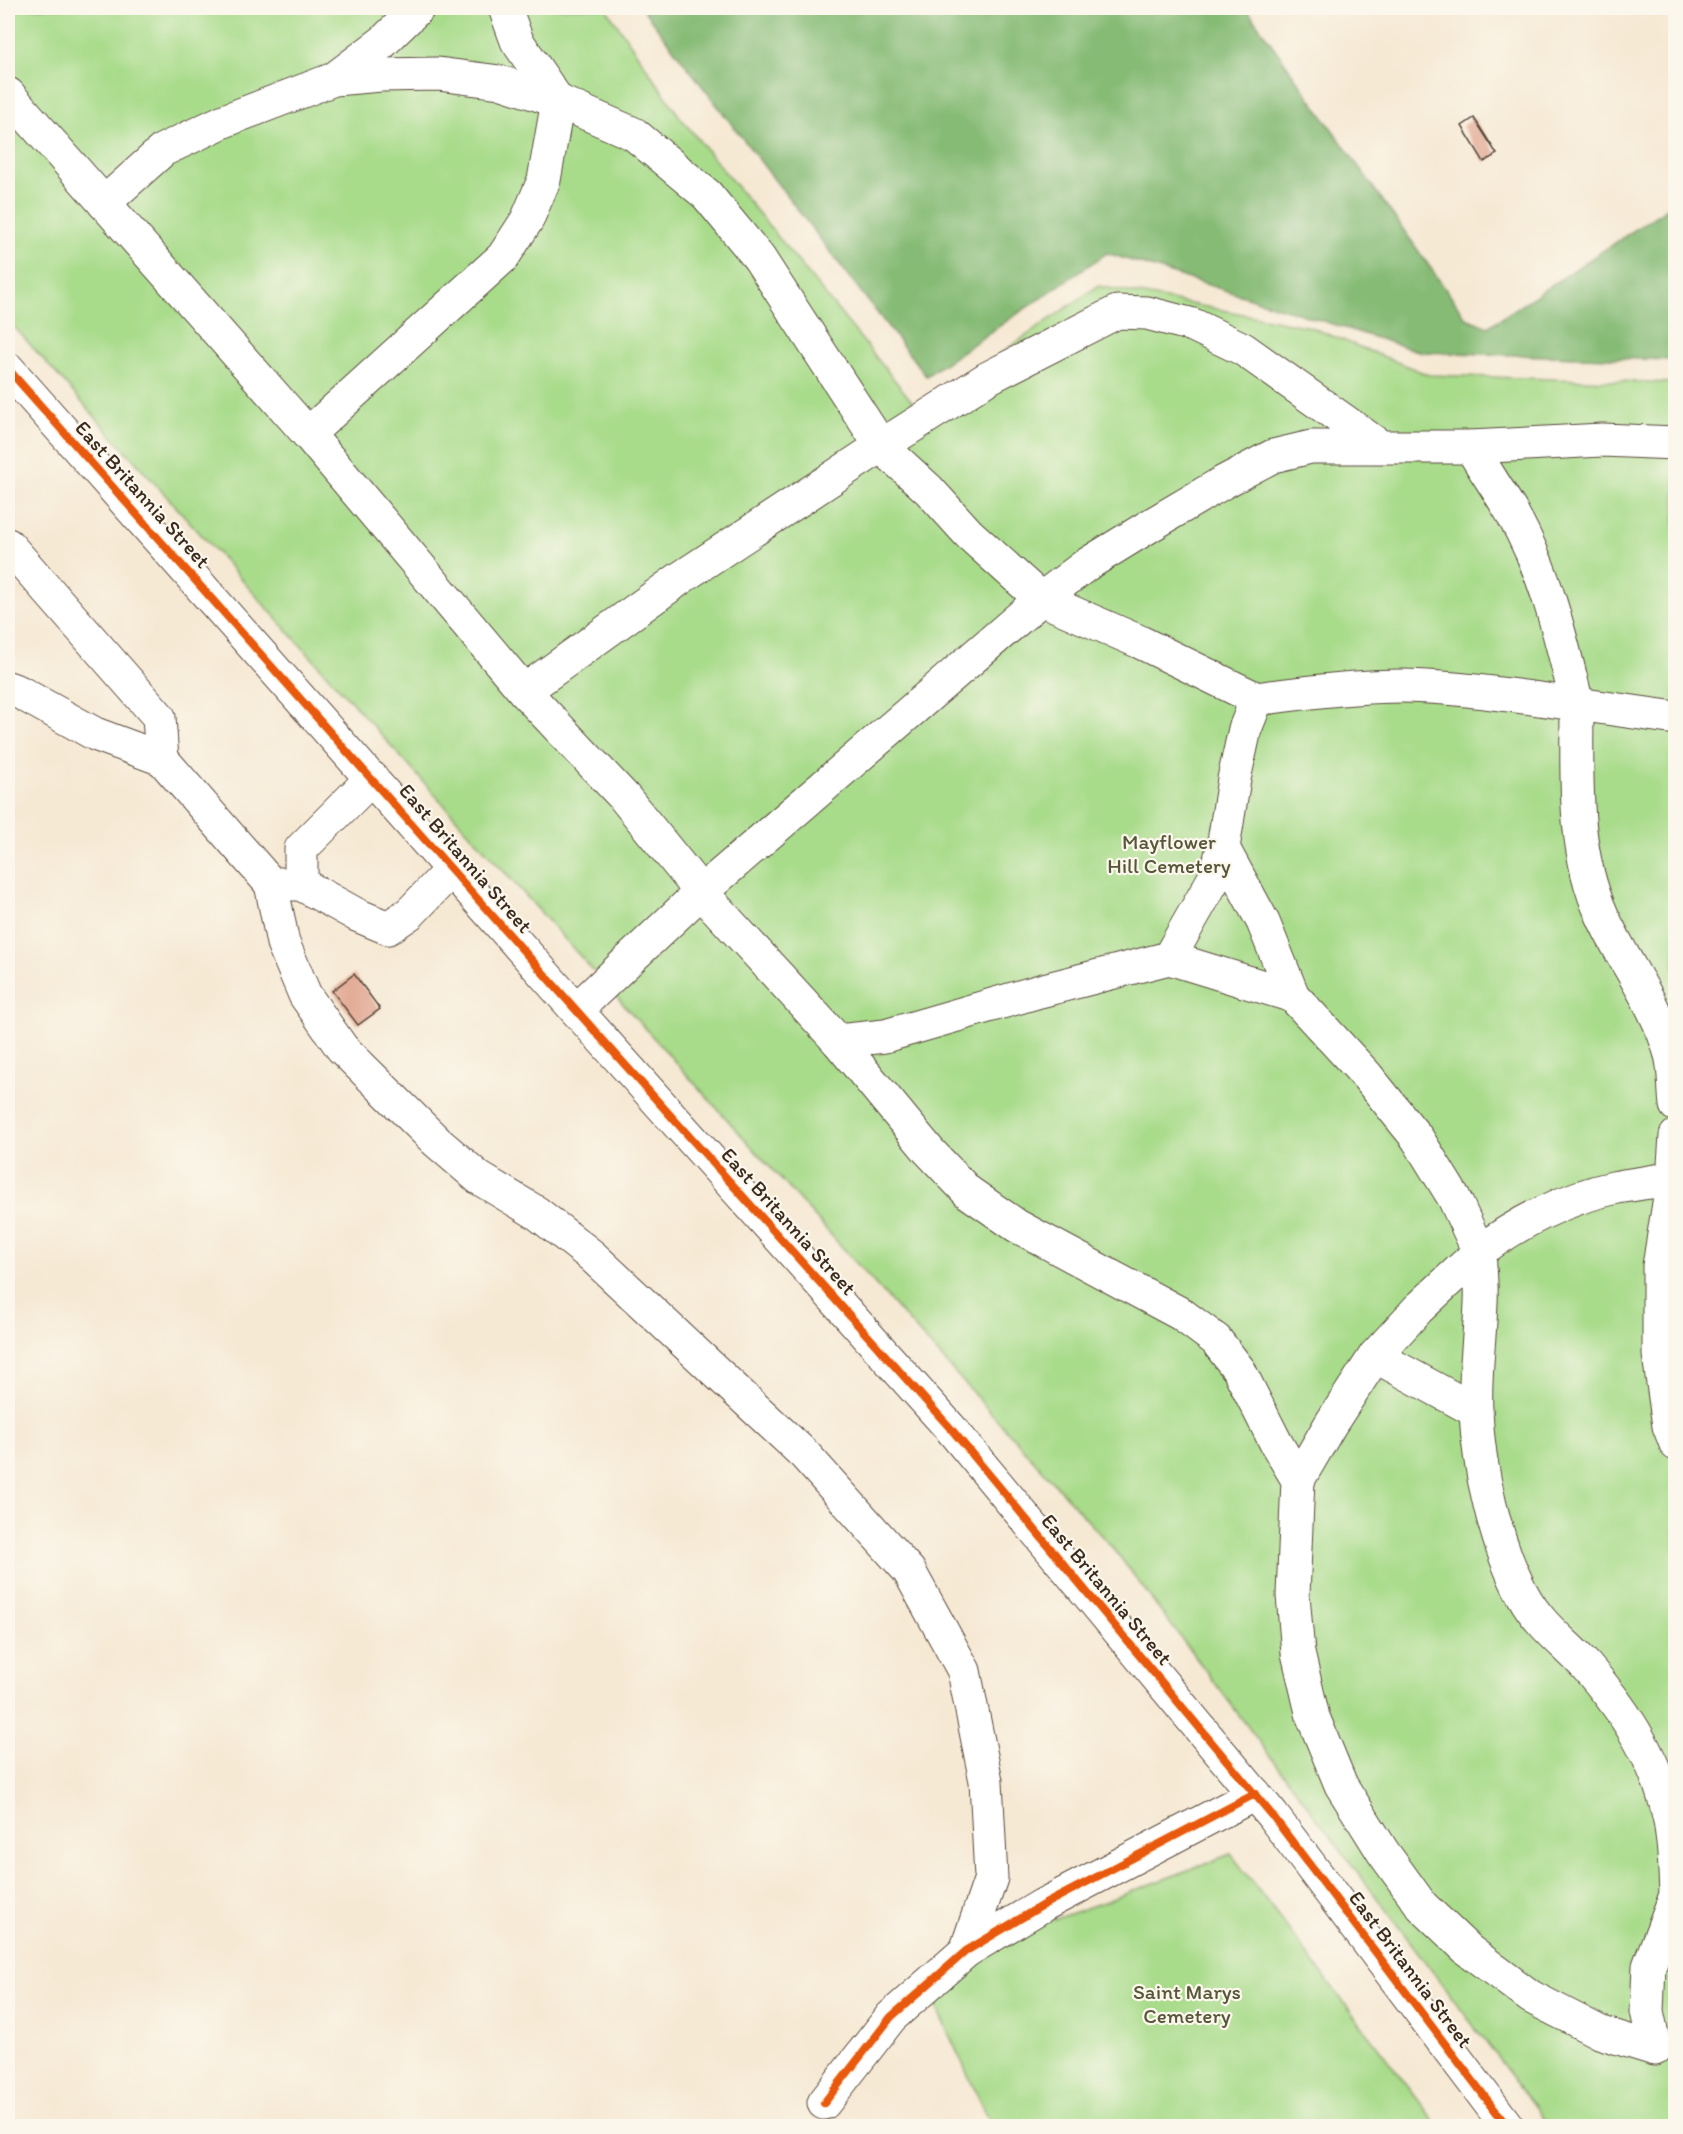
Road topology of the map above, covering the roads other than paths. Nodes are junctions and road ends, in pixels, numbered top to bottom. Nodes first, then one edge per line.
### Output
1 (418, 8) edge
2 (505, 8) edge
3 (334, 78) junction
4 (8, 94) edge
5 (558, 101) junction
6 (104, 203) junction
7 (8, 369) edge
8 (308, 434) junction
9 (1676, 443) edge
10 (881, 446) junction
11 (1381, 447) junction
12 (1471, 447) junction
13 (8, 546) edge
14 (1041, 599) junction
15 (8, 688) edge
16 (524, 692) junction
17 (1257, 699) junction
18 (1577, 704) junction
19 (1676, 718) edge
20 (162, 759) junction
21 (372, 778) junction
22 (1223, 848) junction
23 (452, 869) junction
24 (286, 884) junction
25 (701, 892) junction
26 (1169, 958) junction
27 (1293, 996) junction
28 (576, 1010) junction
29 (838, 1041) junction
30 (1676, 1105) edge
31 (1676, 1136) edge
32 (1674, 1178) edge
33 (1479, 1252) junction
34 (1376, 1356) junction
35 (1476, 1411) junction
36 (1676, 1444) edge
37 (1298, 1480) junction
38 (1255, 1794) junction
39 (1676, 1894) edge
40 (966, 1951) junction
41 (1665, 2059) edge
42 (824, 2103) dead end
43 (1507, 2127) edge

1 - 3 street
2 - 5 street
3 - 5 street
3 - 6 street
4 - 6 street
5 - 8 street
5 - 10 street
6 - 8 street
7 - 21 street, East Britannia Street
8 - 16 street
9 - 12 street
10 - 11 street
10 - 14 street
10 - 16 street
11 - 12 street
11 - 14 street
12 - 18 street
13 - 20 street
14 - 17 street
14 - 25 street
15 - 20 street
16 - 25 street
17 - 18 street
17 - 22 street
18 - 19 street
18 - 30 street
20 - 24 street
21 - 23 street, East Britannia Street
21 - 24 street
22 - 26 street
22 - 27 street
23 - 24 street
23 - 28 street, East Britannia Street
24 - 40 street
25 - 28 street
25 - 29 street
26 - 27 street
26 - 29 street
27 - 33 street
28 - 38 street, East Britannia Street
29 - 37 street
31 - 32 street
32 - 33 street
32 - 36 street
33 - 34 street
33 - 35 street
34 - 35 street
34 - 37 street
35 - 39 street
37 - 41 street
38 - 40 street
38 - 43 street, East Britannia Street
39 - 41 street
40 - 42 street

